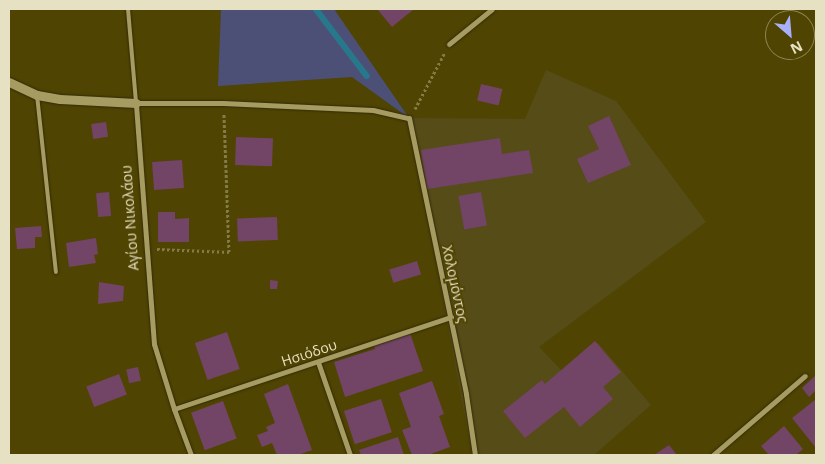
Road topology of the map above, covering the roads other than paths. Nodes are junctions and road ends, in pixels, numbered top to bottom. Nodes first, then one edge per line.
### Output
1 (128, 9) edge
2 (492, 9) edge
3 (450, 44) road end
4 (9, 82) edge
5 (37, 95) junction
6 (136, 103) junction
7 (56, 272) dead end
8 (451, 317) junction
9 (318, 362) junction
10 (805, 376) dead end
11 (174, 409) junction
12 (191, 455) edge
13 (350, 455) edge
14 (475, 455) edge
15 (713, 455) edge

1 - 6 lane
2 - 3 street
4 - 5 street
5 - 6 street
5 - 7 lane
6 - 8 street, Χολομόντος
6 - 11 street, Αγίου Νικολάου
8 - 9 street, Ησιόδου
8 - 14 street, Χολομόντος
9 - 11 street, Ησιόδου
9 - 13 street
10 - 15 street
11 - 12 street, Αγίου Νικολάου

